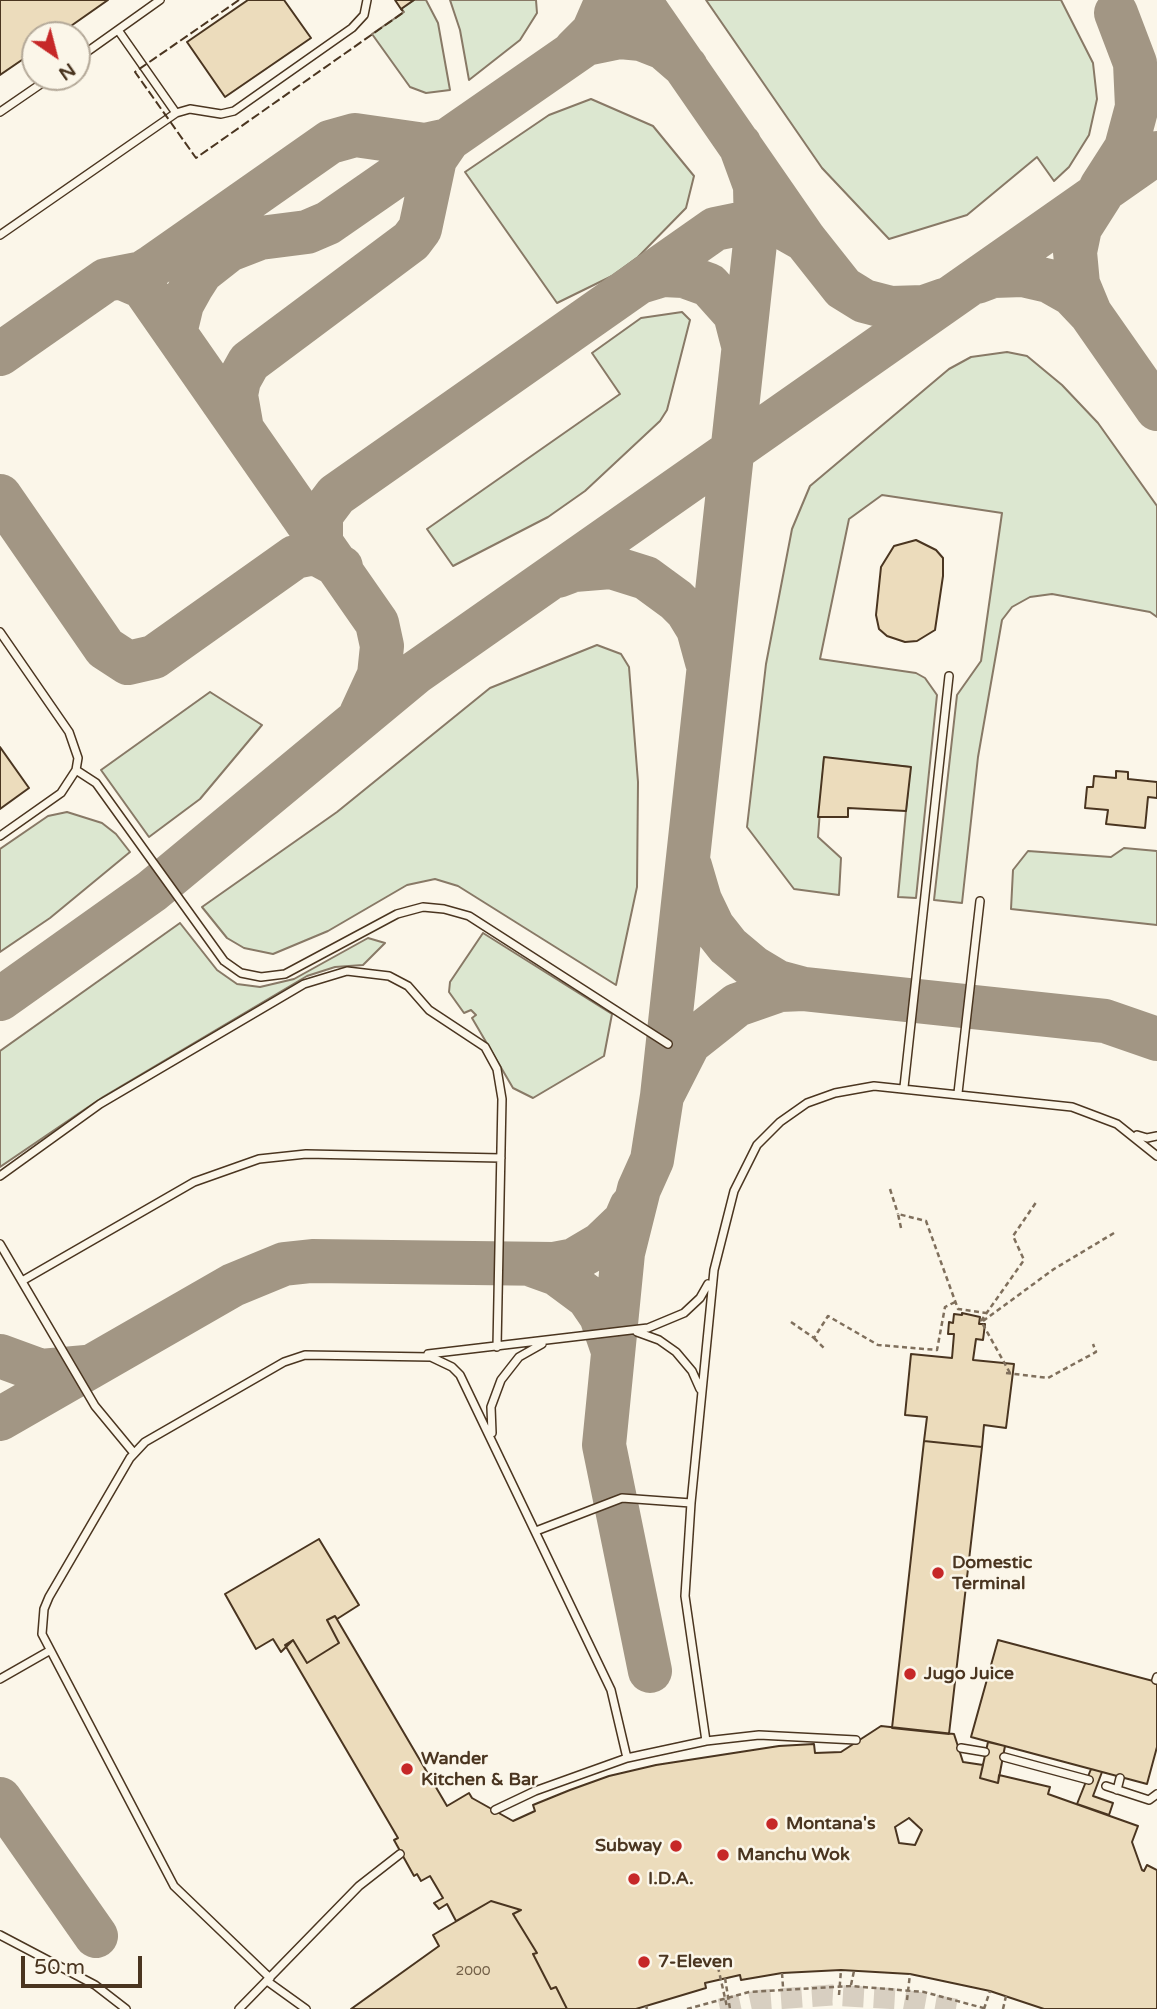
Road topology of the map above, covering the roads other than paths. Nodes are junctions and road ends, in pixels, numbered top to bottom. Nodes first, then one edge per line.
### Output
1 (160, 0) edge
2 (367, 0) edge
3 (118, 30) junction
4 (91, 48) edge
5 (31, 91) edge
6 (0, 112) edge
7 (176, 113) junction
8 (0, 235) edge
9 (0, 632) edge
10 (949, 676) dead end
11 (76, 770) junction
12 (0, 836) edge
13 (980, 901) dead end
14 (668, 1044) dead end
15 (904, 1087) junction
16 (958, 1093) junction
17 (1130, 1131) junction
18 (1157, 1136) edge
19 (1157, 1156) edge
20 (501, 1158) junction
21 (0, 1176) edge
22 (0, 1244) edge
23 (714, 1270) junction
24 (22, 1281) junction
25 (632, 1331) junction
26 (553, 1340) junction
27 (497, 1347) junction
28 (415, 1355) junction
29 (701, 1398) junction
30 (494, 1441) junction
31 (133, 1452) junction
32 (691, 1503) junction
33 (536, 1531) junction
34 (50, 1651) junction
35 (0, 1679) edge
36 (856, 1740) dead end
37 (706, 1741) junction
38 (961, 1748) dead end
39 (985, 1752) dead end
40 (1004, 1757) dead end
41 (627, 1758) junction
42 (1120, 1778) dead end
43 (1089, 1780) dead end
44 (1106, 1786) dead end
45 (1117, 1790) junction
46 (1157, 1794) edge
47 (495, 1810) dead end
48 (400, 1854) dead end
49 (0, 1935) edge
50 (268, 1980) junction
51 (126, 2009) edge
52 (239, 2009) edge
53 (306, 2009) edge

1 - 3 lane
2 - 7 lane
3 - 4 lane
3 - 7 lane
5 - 6 lane
7 - 8 lane
9 - 11 lane
10 - 15 lane
11 - 12 lane
11 - 14 lane
13 - 16 lane
15 - 16 lane
15 - 23 lane
16 - 17 lane
17 - 18 lane
17 - 19 lane
20 - 21 lane
20 - 24 lane
20 - 27 lane
22 - 24 lane
23 - 25 lane
23 - 29 lane
24 - 31 lane
25 - 26 lane
25 - 29 lane
26 - 27 lane
26 - 30 lane
27 - 28 lane
28 - 30 lane
28 - 31 lane
29 - 32 lane
30 - 33 lane
31 - 34 lane
32 - 33 lane
32 - 37 lane
33 - 41 lane
34 - 35 lane
34 - 50 lane
36 - 37 lane
37 - 41 lane
38 - 39 lane
40 - 43 lane
41 - 47 lane
42 - 45 lane
44 - 45 lane
45 - 46 lane
48 - 50 lane
49 - 51 lane
50 - 52 lane
50 - 53 lane

